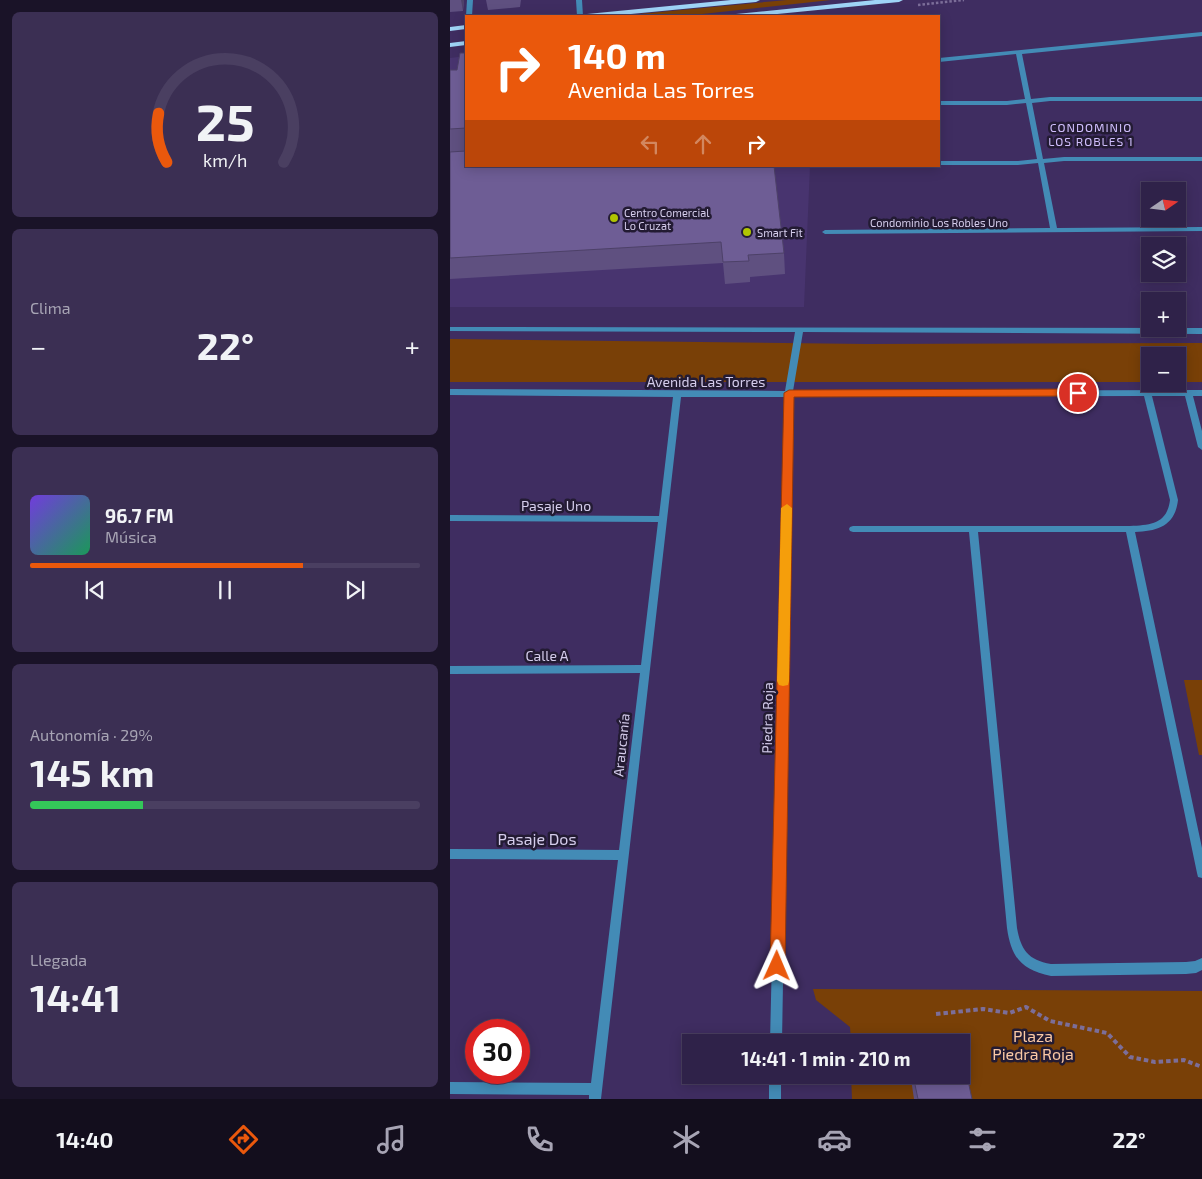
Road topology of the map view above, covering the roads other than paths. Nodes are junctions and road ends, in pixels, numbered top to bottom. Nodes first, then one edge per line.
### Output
1 (470, 0) edge
2 (579, 0) edge
3 (756, 0) edge
4 (899, 0) edge
5 (697, 3) edge
6 (776, 14) edge
7 (469, 15) edge
8 (580, 15) edge
9 (595, 15) edge
10 (763, 15) edge
11 (465, 27) edge
12 (450, 29) edge
13 (1202, 34) edge
14 (465, 43) edge
15 (450, 45) edge
16 (1019, 53) junction
17 (940, 60) edge
18 (1202, 99) edge
19 (1029, 101) junction
20 (940, 103) edge
21 (1202, 159) edge
22 (1040, 161) junction
23 (940, 163) edge
24 (1202, 229) edge
25 (1054, 230) junction
26 (824, 232) dead end
27 (450, 329) edge
28 (799, 331) junction
29 (1202, 331) edge
30 (450, 392) edge
31 (789, 393) junction
32 (1147, 393) junction
33 (1188, 393) junction
34 (1202, 393) edge
35 (677, 394) junction
36 (1202, 447) edge
37 (450, 518) edge
38 (662, 519) junction
39 (853, 529) dead end
40 (972, 529) junction
41 (1130, 529) junction
42 (645, 669) junction
43 (450, 670) edge
44 (450, 854) edge
45 (623, 855) junction
46 (1202, 873) edge
47 (1202, 964) edge
48 (776, 1034) edge
49 (775, 1084) edge
50 (450, 1088) edge
51 (596, 1094) edge
52 (775, 1099) edge

1 - 7 street
2 - 8 street
3 - 5 main road
4 - 6 main road
5 - 9 main road
6 - 10 main road
11 - 12 main road
13 - 16 street
14 - 15 main road
16 - 17 street
16 - 19 street
18 - 19 street
19 - 20 street
19 - 22 street
21 - 22 street
22 - 23 street
22 - 25 street
24 - 25 street, Condominio Los Robles Uno
25 - 26 street, Condominio Los Robles Uno
27 - 28 street
28 - 29 street
28 - 31 street
30 - 35 street, Avenida Las Torres
31 - 32 street, Avenida Las Torres
31 - 35 street, Avenida Las Torres
31 - 48 street, Piedra Roja
32 - 33 street, Avenida Las Torres
32 - 41 street
33 - 34 street, Avenida Las Torres
33 - 36 street
35 - 38 street, Araucanía
37 - 38 street, Pasaje Uno
38 - 42 street, Araucanía
39 - 40 street
40 - 41 street
40 - 47 street
41 - 46 street
42 - 43 street, Calle A
42 - 45 street, Araucanía
44 - 45 street, Pasaje Dos
45 - 51 street, Araucanía
49 - 52 street
50 - 51 street

